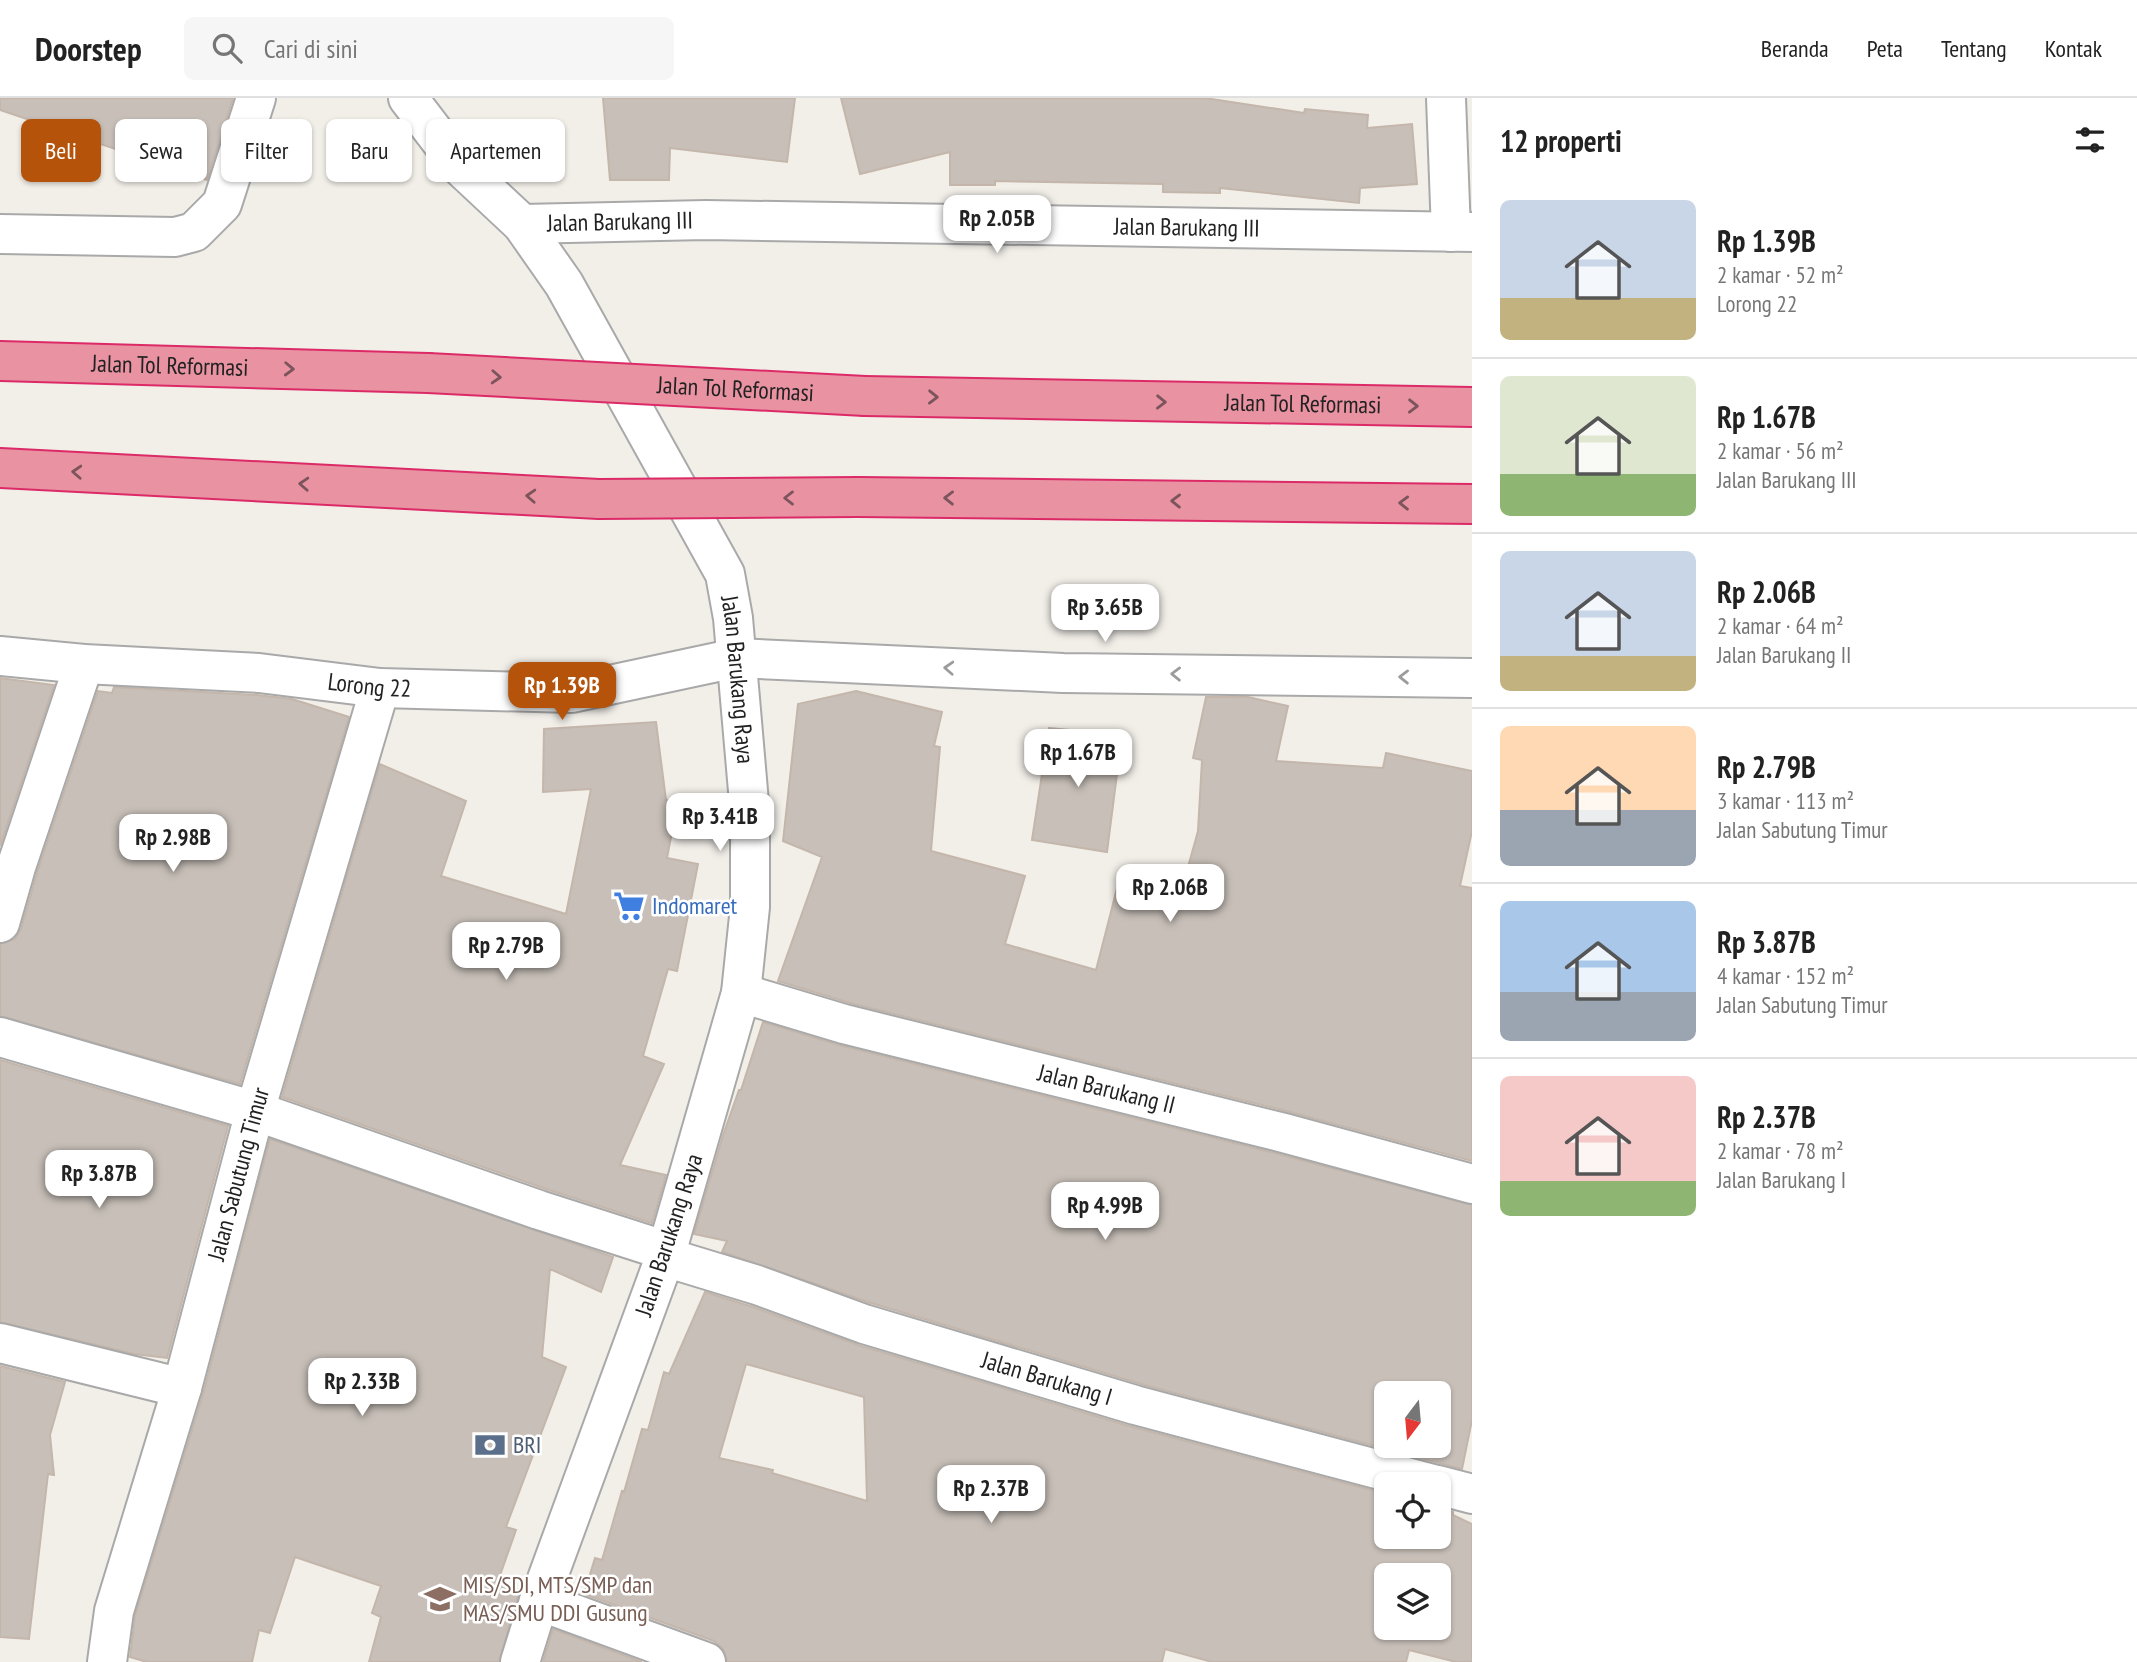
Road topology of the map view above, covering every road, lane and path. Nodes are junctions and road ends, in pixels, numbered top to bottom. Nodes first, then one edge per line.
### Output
1 (256, 98) edge
2 (408, 98) edge
3 (1446, 98) edge
4 (522, 224) junction
5 (1461, 232) edge
6 (0, 234) edge
7 (0, 361) edge
8 (1472, 407) edge
9 (0, 468) edge
10 (1472, 504) edge
11 (0, 656) edge
12 (736, 658) junction
13 (84, 664) junction
14 (1472, 678) edge
15 (380, 688) junction
16 (0, 923) edge
17 (741, 993) junction
18 (0, 1037) edge
19 (255, 1111) junction
20 (1472, 1184) edge
21 (666, 1254) junction
22 (0, 1343) edge
23 (182, 1388) junction
24 (1388, 1472) edge
25 (1451, 1489) edge
26 (1472, 1494) edge
27 (539, 1601) junction
28 (107, 1662) edge
29 (520, 1662) edge
30 (706, 1662) edge

1 - 6 street
2 - 4 street, Jalan Barukang Raya
3 - 5 street
4 - 5 street, Jalan Barukang III
4 - 12 street, Jalan Barukang Raya
7 -> 8 highway, Jalan Tol Reformasi, bridge
10 -> 9 highway, bridge
11 - 13 street, Lorong 22
14 -> 12 street
12 - 15 street, Lorong 22
12 - 17 street, Jalan Barukang Raya
13 - 15 street, Lorong 22
13 - 16 street
15 - 19 street, Jalan Sabutung Timur
17 - 20 street, Jalan Barukang II
17 - 21 street, Jalan Barukang Raya
18 - 19 street, Jalan Barukang I
19 - 21 street, Jalan Barukang I
19 - 23 street, Jalan Sabutung Timur
21 - 24 street, Jalan Barukang I
21 - 27 street, Jalan Barukang Raya
22 - 23 street
23 - 28 street, Jalan Sabutung Timur
25 - 26 street
27 - 29 street, Jalan Barukang Raya
27 - 30 street

